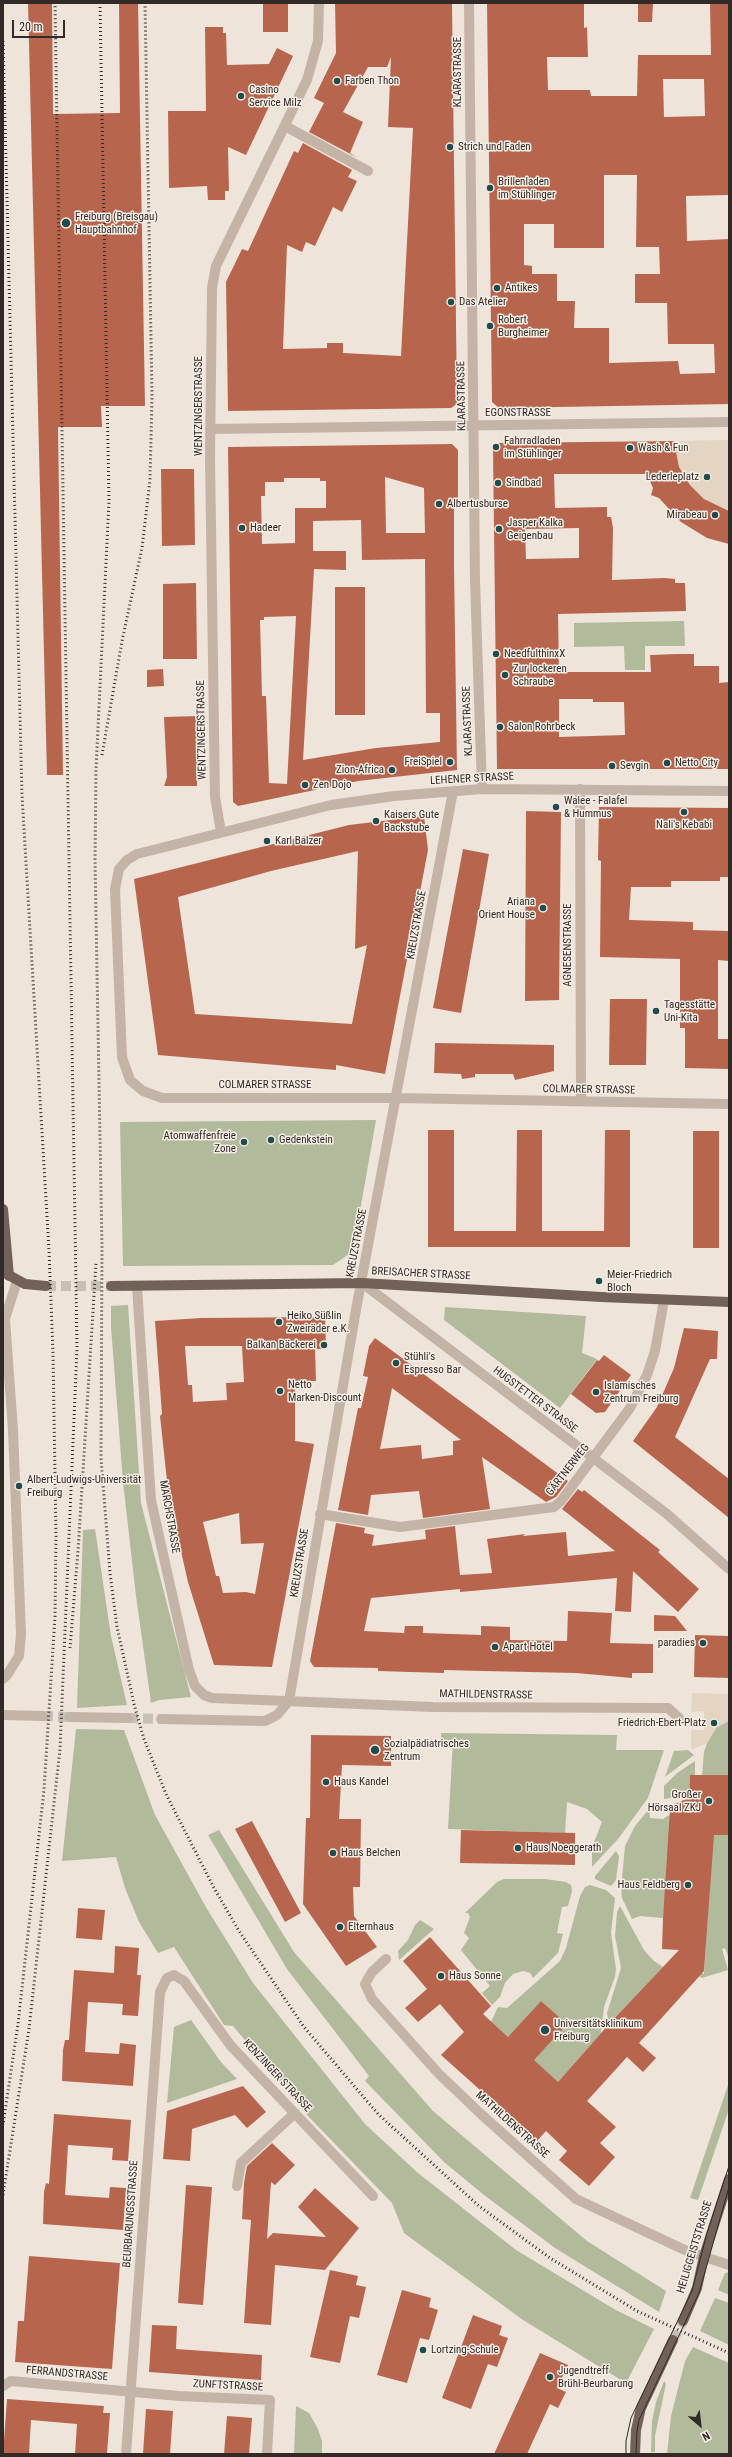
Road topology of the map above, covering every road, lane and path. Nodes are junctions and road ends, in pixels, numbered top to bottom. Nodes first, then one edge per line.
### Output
1 (319, 3) edge
2 (469, 3) edge
3 (285, 126) junction
4 (368, 171) dead end
5 (729, 422) edge
6 (475, 425) junction
7 (212, 429) junction
8 (482, 789) junction
9 (580, 789) junction
10 (453, 790) junction
11 (729, 791) edge
12 (221, 832) junction
13 (397, 1098) junction
14 (581, 1101) junction
15 (729, 1104) edge
16 (3, 1209) edge
17 (10, 1277) edge
18 (362, 1283) junction
19 (46, 1286) tunnel mouth
20 (111, 1286) tunnel mouth
21 (138, 1287) junction
22 (664, 1300) junction
23 (729, 1302) edge
24 (8, 1430) edge
25 (593, 1458) junction
26 (320, 1514) junction
27 (729, 1569) edge
28 (3, 1679) edge
29 (204, 1695) joint
30 (289, 1702) junction
31 (3, 1715) edge
32 (43, 1716) tunnel mouth
33 (70, 1717) tunnel mouth
34 (128, 1718) tunnel mouth
35 (679, 1718) dead end
36 (161, 1719) tunnel mouth
37 (386, 1959) dead end
38 (167, 1978) joint
39 (295, 2113) junction
40 (729, 2179) edge
41 (237, 2186) dead end
42 (373, 2196) dead end
43 (704, 2256) junction
44 (729, 2265) edge
45 (683, 2321) tunnel mouth
46 (673, 2340) tunnel mouth
47 (3, 2386) edge
48 (131, 2391) junction
49 (126, 2454) edge
50 (267, 2454) edge
51 (635, 2454) edge

1 - 3 street, WENTZINGERSTRASSE
2 - 6 street, KLARASTRASSE
3 - 4 street
3 - 7 street, WENTZINGERSTRASSE
5 - 6 street, EGONSTRASSE
6 - 7 street, EGONSTRASSE
6 - 8 street, KLARASTRASSE
7 - 12 street, WENTZINGERSTRASSE
8 - 9 street, LEHENER STRASSE
8 - 10 street, LEHENER STRASSE
9 - 11 street, LEHENER STRASSE
9 - 14 street, AGNESENSTRASSE
10 - 12 street, LEHENER STRASSE
10 - 13 street, KREUZSTRASSE
12 - 13 street, COLMARER STRASSE
13 - 14 street, COLMARER STRASSE
13 - 18 street, KREUZSTRASSE
14 - 15 street, COLMARER STRASSE
16 - 17 main road
17 - 19 main road
17 - 24 street
18 - 21 main road, BREISACHER STRASSE
18 - 22 main road, BREISACHER STRASSE
18 - 25 street, HUGSTETTER STRASSE
18 - 26 street, KREUZSTRASSE
20 - 21 main road, BREISACHER STRASSE
21 - 29 street, MARCHSTRASSE
22 - 23 main road, BREISACHER STRASSE
22 - 25 street, GÄRTNERWEG
24 - 28 street
25 - 26 street, GÄRTNERWEG
25 - 27 street, HUGSTETTER STRASSE
26 - 30 street, KREUZSTRASSE
29 - 30 street, MATHILDENSTRASSE
30 - 35 street, MATHILDENSTRASSE
30 - 36 street
31 - 32 street
33 - 34 street
37 - 43 street, MATHILDENSTRASSE
38 - 39 street, KENZINGER STRASSE
38 - 48 street, BEURBARUNGSSTRASSE
39 - 41 street
39 - 42 street, KENZINGER STRASSE
40 - 43 main road, HEILIGGEISTSTRASSE
43 - 44 street
43 - 45 main road, HEILIGGEISTSTRASSE
46 - 51 main road
47 - 48 street, FERRANDSTRASSE
48 - 49 street, BEURBARUNGSSTRASSE
48 - 50 street, ZUNFTSTRASSE

